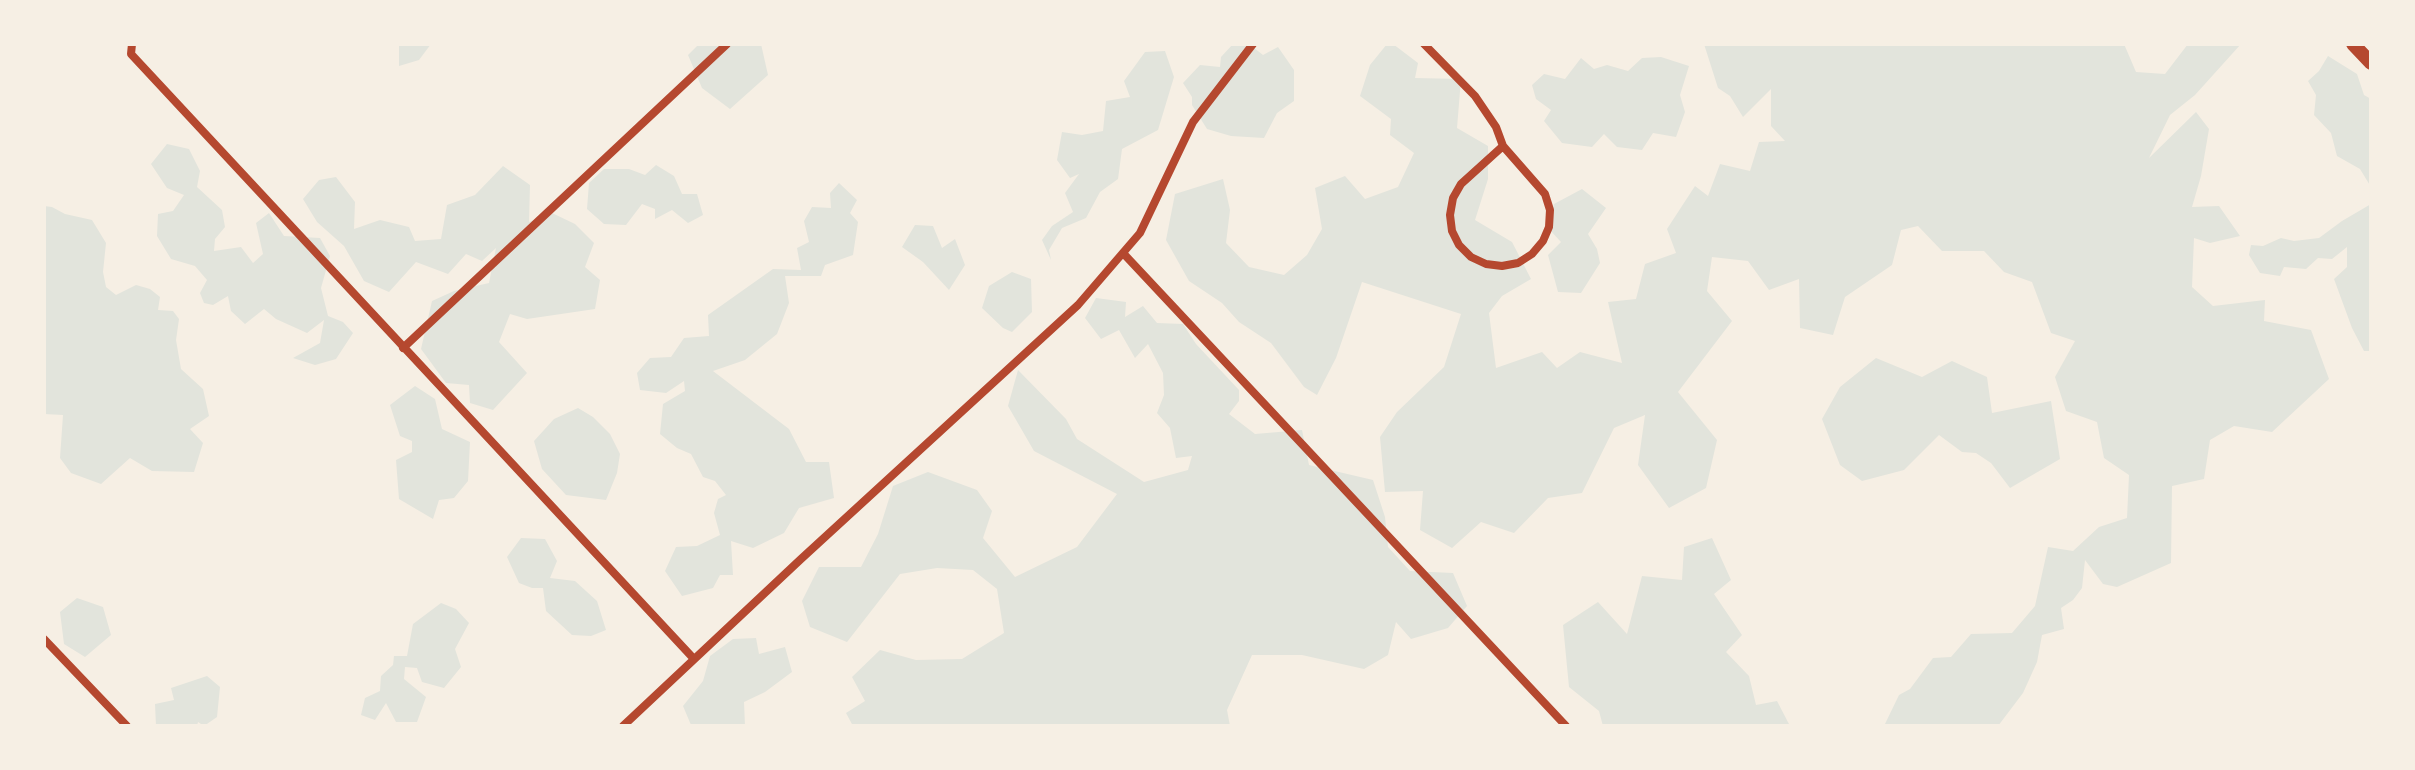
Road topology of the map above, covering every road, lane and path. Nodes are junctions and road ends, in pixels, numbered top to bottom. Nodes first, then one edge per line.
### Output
1 (132, 44) edge
2 (727, 44) edge
3 (1253, 44) edge
4 (1424, 44) edge
5 (2353, 44) edge
6 (2371, 63) edge
7 (1503, 146) junction
8 (1123, 253) junction
9 (403, 348) junction
10 (44, 639) edge
11 (694, 659) junction
12 (127, 726) edge
13 (623, 726) edge
14 (1566, 726) edge

1 - 9 street
2 - 9 street
3 - 8 street
4 - 7 street
5 - 6 street
7 - 7 street
8 - 11 street
8 - 14 street
9 - 11 street
10 - 12 street
11 - 13 street

